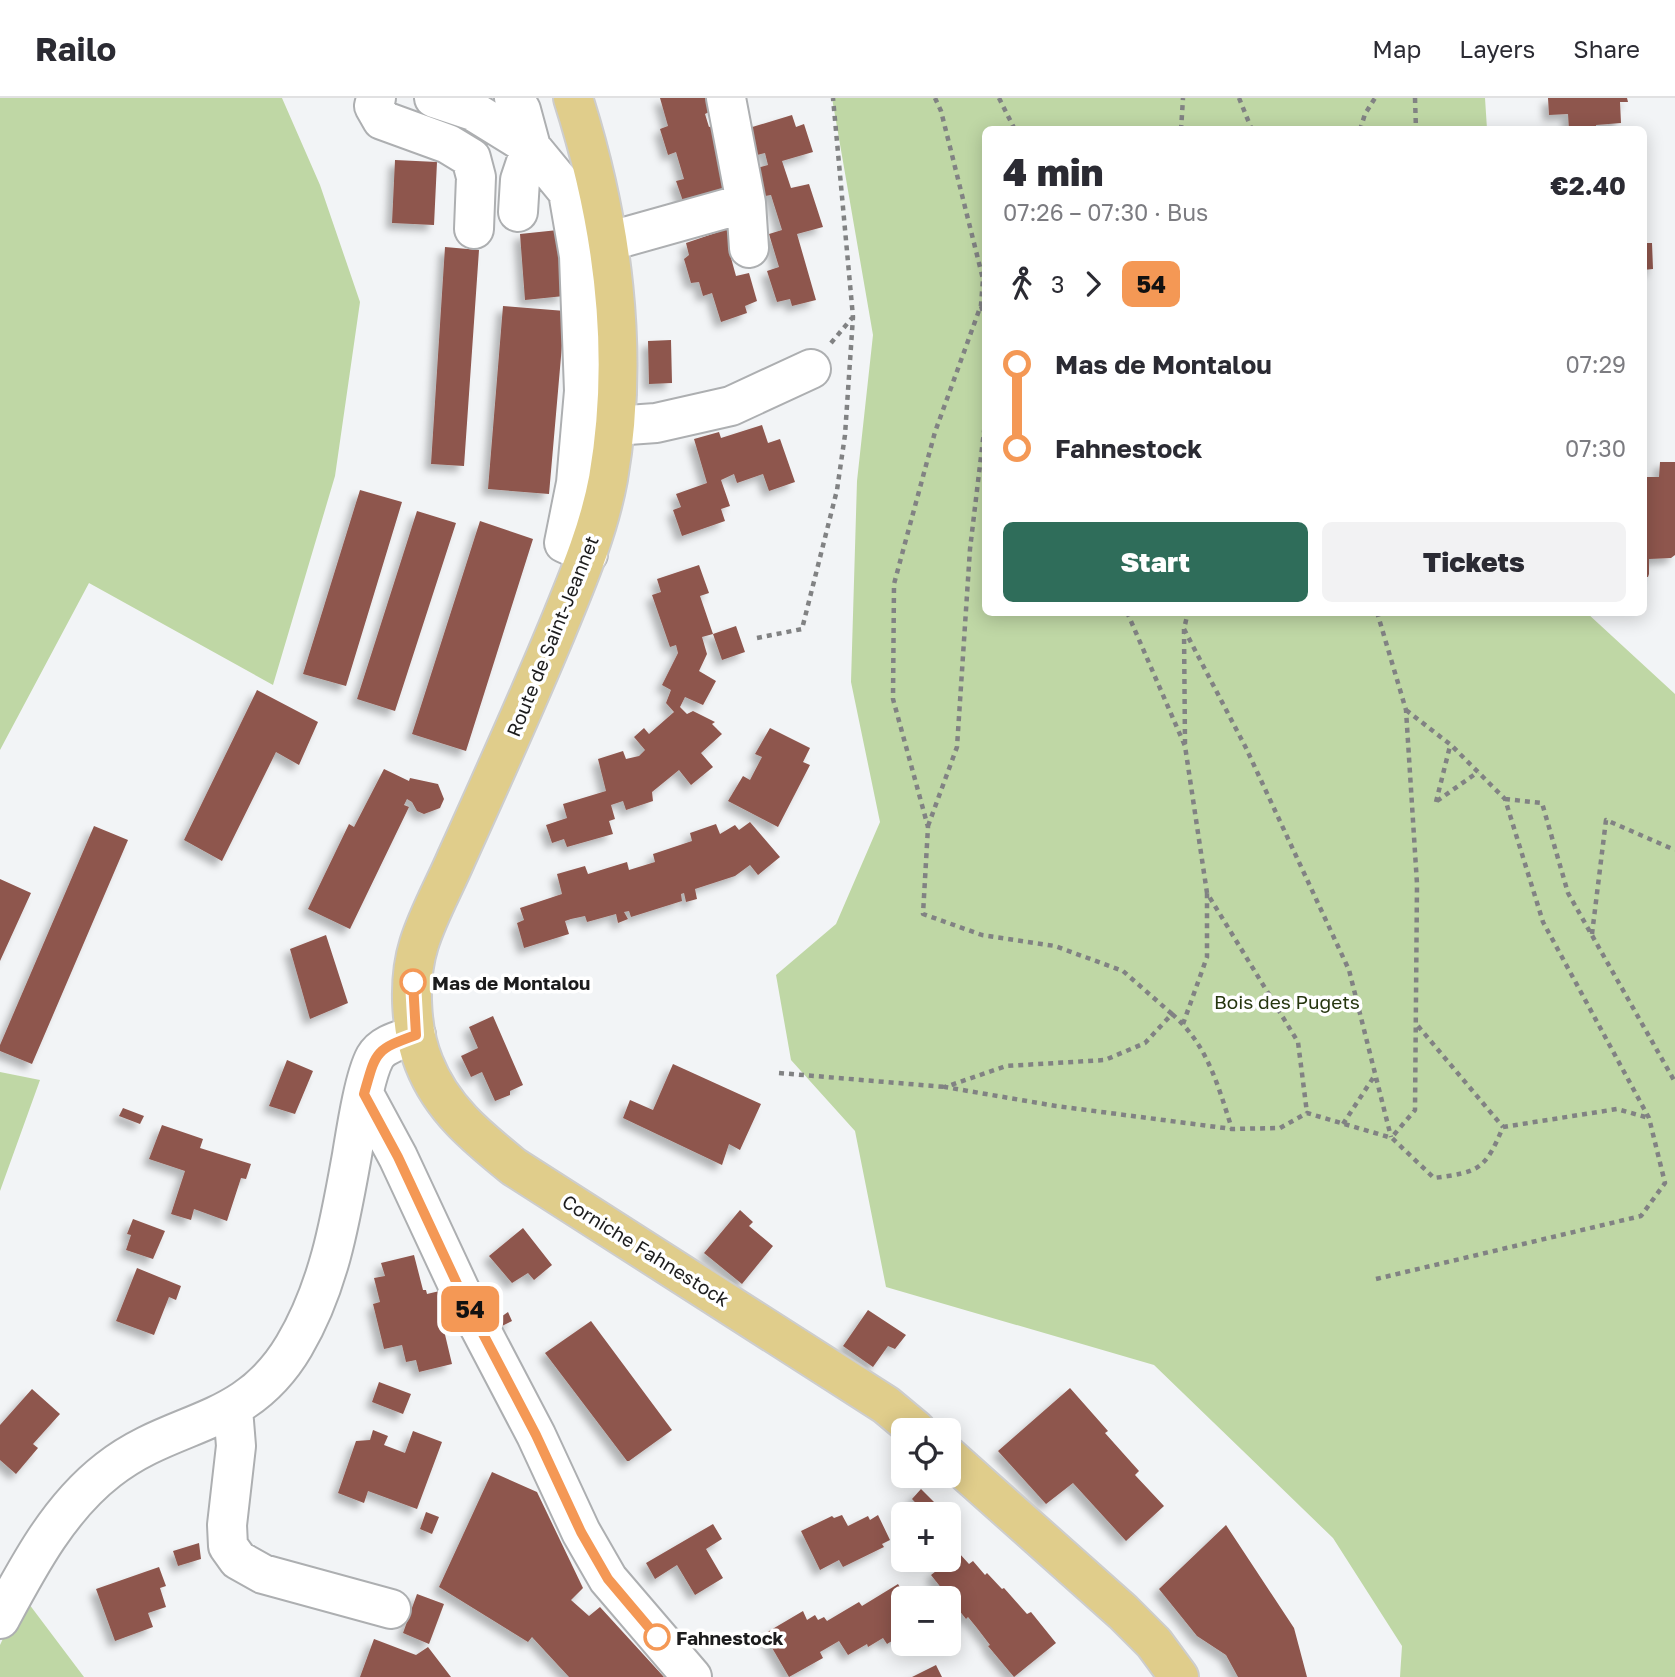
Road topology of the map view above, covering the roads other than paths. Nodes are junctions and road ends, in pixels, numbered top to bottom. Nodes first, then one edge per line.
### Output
1 (376, 98) edge
2 (434, 98) edge
3 (514, 98) edge
4 (573, 98) edge
5 (726, 98) edge
6 (531, 147) junction
7 (746, 203) junction
8 (518, 212) dead end
9 (474, 229) dead end
10 (607, 242) junction
11 (749, 248) dead end
12 (811, 369) dead end
13 (614, 426) junction
14 (588, 554) junction
15 (416, 1035) junction
16 (364, 1094) junction
17 (233, 1409) junction
18 (902, 1418) edge
19 (961, 1468) edge
20 (391, 1609) dead end
21 (0, 1619) edge
22 (692, 1677) edge
23 (1179, 1677) edge

1 - 9 street
2 - 6 street
3 - 6 street
4 - 10 main road, Route de Saint-Jeannet
5 - 7 street
6 - 8 street
6 - 14 street
7 - 10 street
7 - 11 street
10 - 13 main road, Route de Saint-Jeannet
12 - 13 street
13 - 14 main road, Route de Saint-Jeannet
14 - 15 main road, Route de Saint-Jeannet
15 - 16 street
15 - 18 main road, Corniche Fahnestock
16 - 17 street
16 - 22 street
17 - 20 street
17 - 21 street
19 - 23 main road

